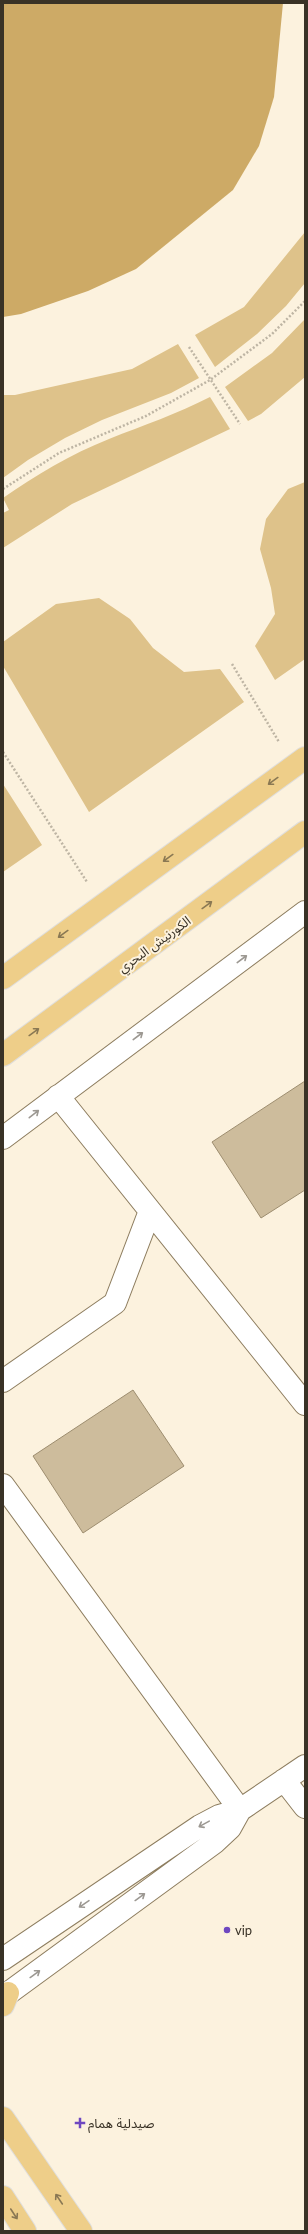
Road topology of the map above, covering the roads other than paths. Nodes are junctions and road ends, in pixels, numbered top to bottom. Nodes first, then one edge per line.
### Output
1 (300, 762) edge
2 (305, 832) edge
3 (305, 912) edge
4 (3, 978) edge
5 (3, 1055) edge
6 (58, 1096) junction
7 (3, 1138) edge
8 (150, 1211) junction
9 (3, 1381) edge
10 (305, 1404) edge
11 (3, 1485) edge
12 (305, 1766) edge
13 (284, 1780) junction
14 (305, 1807) edge
15 (240, 1810) junction
16 (3, 1959) edge
17 (5, 1998) edge
18 (3, 2118) edge
19 (3, 2197) edge
20 (24, 2231) edge
21 (81, 2231) edge

1 -> 4 main road
5 -> 2 main road, الكورنيش البحري
6 -> 3 street
7 -> 6 street
6 - 8 street
8 - 9 street
8 - 10 street
11 - 15 street
12 - 13 street
13 - 14 street
13 - 15 street
15 -> 16 street
17 -> 15 street
21 -> 18 main road
19 -> 20 main road

